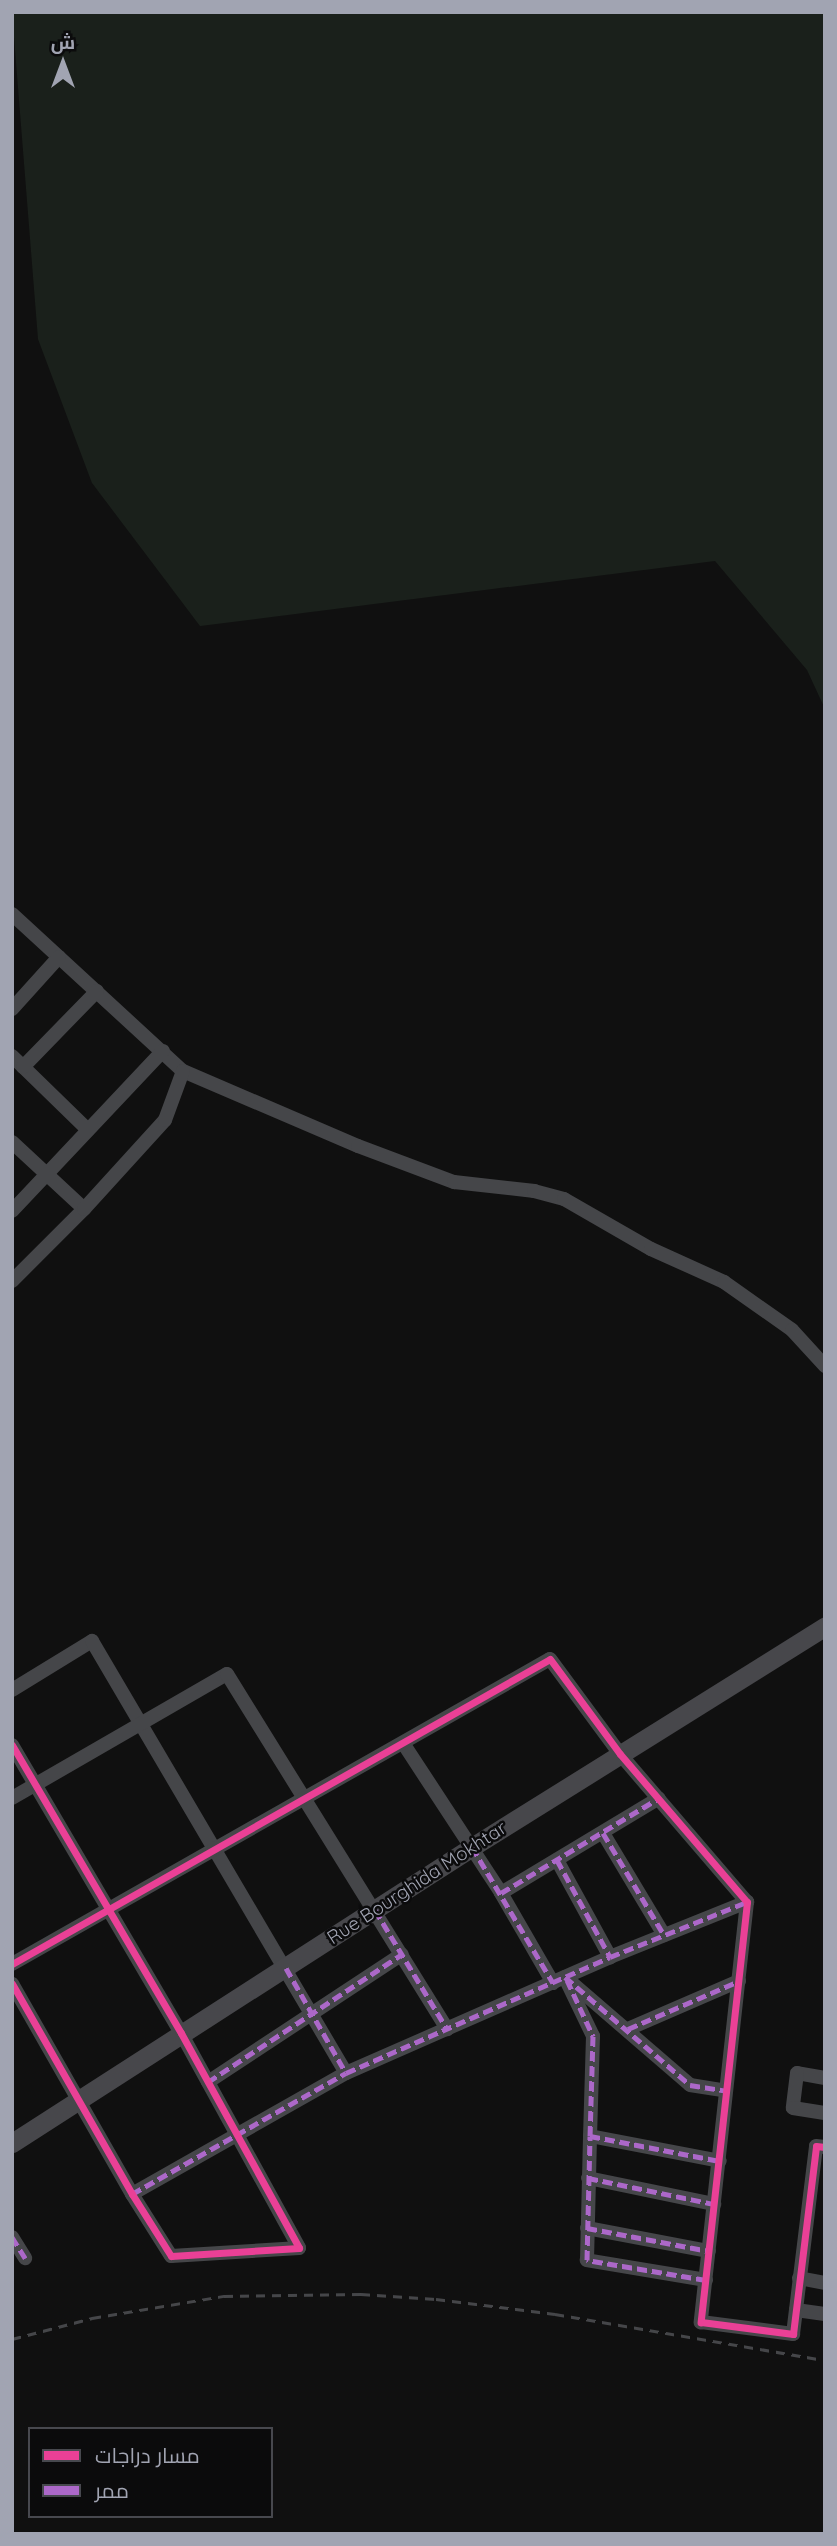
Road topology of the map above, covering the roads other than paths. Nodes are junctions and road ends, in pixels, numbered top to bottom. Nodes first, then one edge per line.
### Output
1 (12, 915) edge
2 (59, 957) junction
3 (97, 991) junction
4 (12, 1009) edge
5 (163, 1051) junction
6 (18, 1061) edge
7 (183, 1071) junction
8 (88, 1130) junction
9 (12, 1142) edge
10 (46, 1175) junction
11 (84, 1209) junction
12 (12, 1212) edge
13 (12, 1281) edge
14 (825, 1366) edge
15 (825, 1626) edge
16 (12, 1690) edge
17 (140, 1724) junction
18 (403, 1743) junction
19 (12, 1745) edge
20 (620, 1754) junction
21 (36, 1784) junction
22 (12, 1798) edge
23 (304, 1798) junction
24 (659, 1798) junction
25 (603, 1833) junction
26 (472, 1847) junction
27 (214, 1849) junction
28 (557, 1860) junction
29 (501, 1893) junction
30 (747, 1902) junction
31 (109, 1909) junction
32 (375, 1910) junction
33 (664, 1936) junction
34 (401, 1954) junction
35 (610, 1957) junction
36 (12, 1964) edge
37 (286, 1968) junction
38 (559, 1980) junction
39 (739, 1982) junction
40 (12, 1984) edge
41 (311, 2014) junction
42 (447, 2029) junction
43 (628, 2029) junction
44 (181, 2034) junction
45 (346, 2073) junction
46 (825, 2078) edge
47 (208, 2082) junction
48 (726, 2091) junction
49 (80, 2099) junction
50 (825, 2113) edge
51 (236, 2134) junction
52 (590, 2136) junction
53 (12, 2143) edge
54 (825, 2147) edge
55 (720, 2161) junction
56 (588, 2178) junction
57 (131, 2194) junction
58 (714, 2204) junction
59 (587, 2228) junction
60 (12, 2237) edge
61 (709, 2251) junction
62 (25, 2258) dead end
63 (799, 2278) junction
64 (706, 2280) junction
65 (825, 2283) edge
66 (796, 2310) junction
67 (825, 2314) edge

1 - 2 street
2 - 3 street
2 - 4 street
3 - 5 street
3 - 6 street
5 - 7 street
5 - 8 street
6 - 8 street
7 - 11 street
7 - 14 street
8 - 10 street
9 - 10 street
10 - 11 street
10 - 12 street
11 - 13 street
15 - 20 main road, Rue Bourghida Mokhtar
16 - 17 street
17 - 21 street
17 - 23 street
17 - 27 street
18 - 20 street
18 - 23 street
18 - 26 street
19 - 21 street
20 - 24 street
20 - 26 main road, Rue Bourghida Mokhtar
21 - 22 street
21 - 31 street
23 - 27 street
23 - 32 street
24 - 25 street
24 - 30 street
25 - 28 street
25 - 33 street
26 - 29 street
26 - 32 main road, Rue Bourghida Mokhtar
27 - 31 street
27 - 37 street
28 - 29 street
28 - 35 street
29 - 38 street
30 - 33 street
30 - 39 street
31 - 36 street
31 - 44 street
32 - 34 street
32 - 37 main road, Rue Bourghida Mokhtar
33 - 35 street
34 - 41 street
34 - 42 street
35 - 38 street
37 - 41 street
37 - 44 main road, Rue Bourghida Mokhtar
38 - 42 street
38 - 43 street
38 - 52 street
39 - 43 street
39 - 48 street
40 - 49 street
41 - 45 street
41 - 47 street
42 - 45 street
43 - 48 street
44 - 47 street
44 - 49 main road, Rue Bourghida Mokhtar
45 - 51 street
46 - 50 street
47 - 51 street
48 - 55 street
49 - 53 main road, Rue Bourghida Mokhtar
49 - 57 street
51 - 57 street
51 - 57 street
52 - 55 street
52 - 56 street
54 - 63 street
55 - 58 street
56 - 58 street
56 - 59 street
58 - 61 street
59 - 61 street
59 - 64 street
60 - 62 street
61 - 64 street
63 - 65 street
63 - 66 street
64 - 66 street
66 - 67 street

